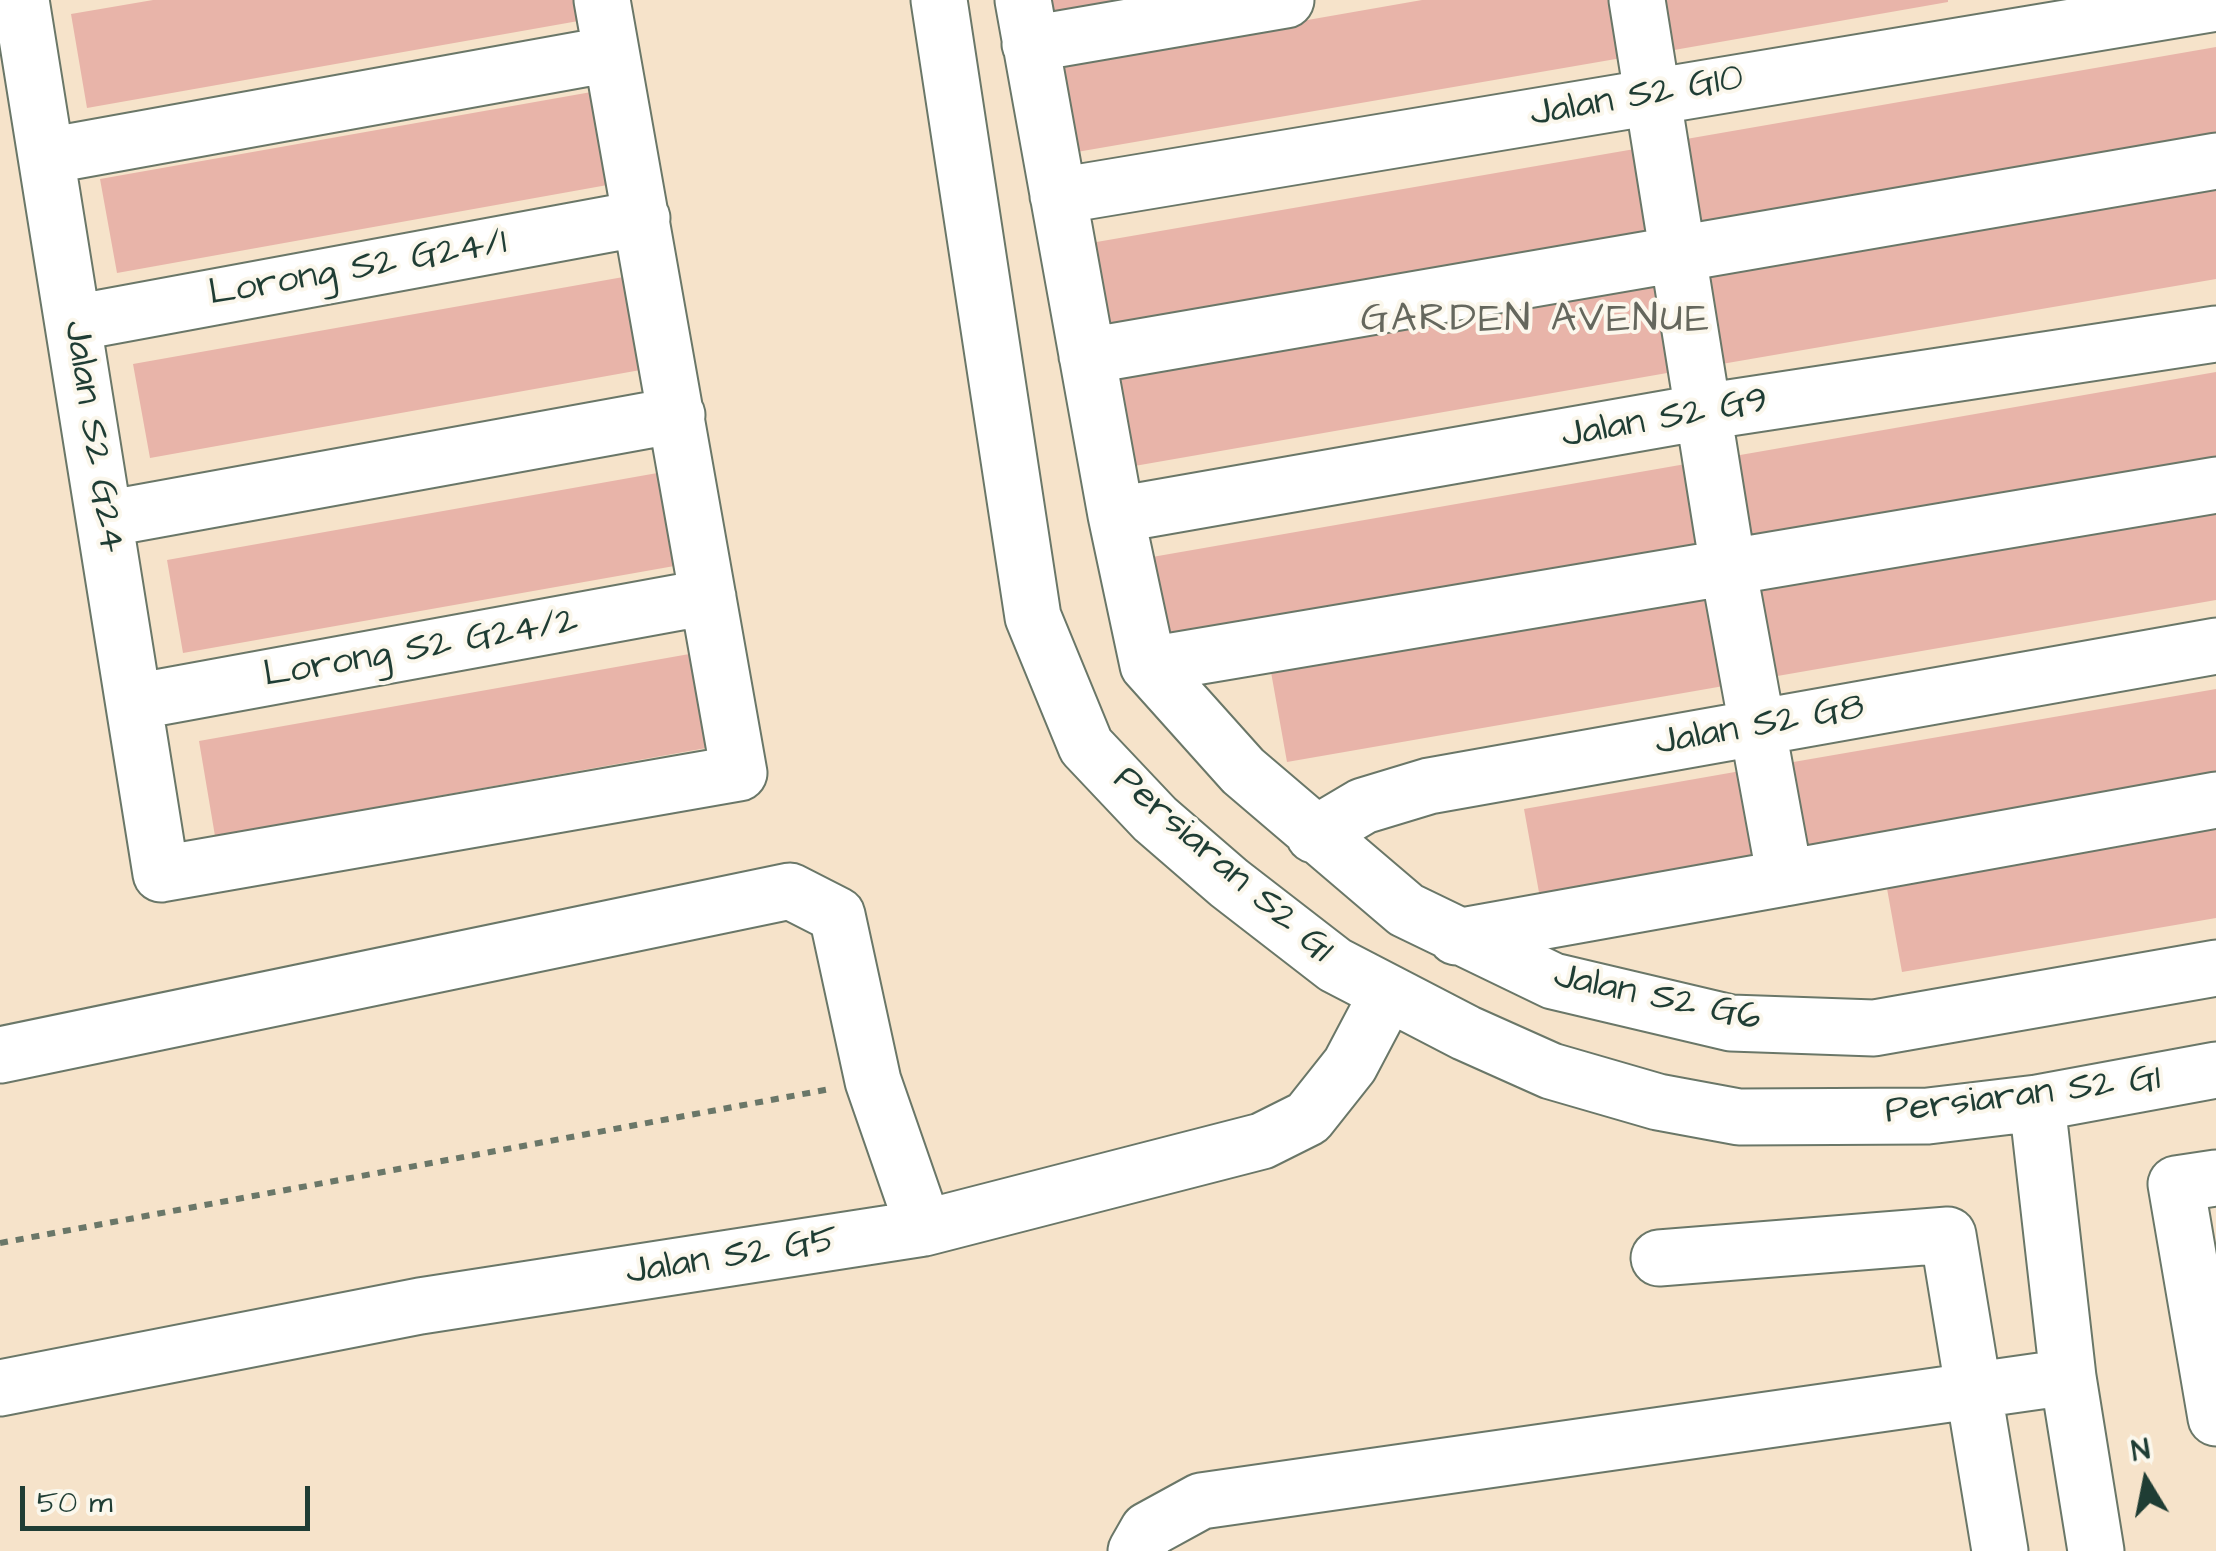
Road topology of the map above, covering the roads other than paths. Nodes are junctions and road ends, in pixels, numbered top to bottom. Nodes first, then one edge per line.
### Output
1 (22, 0) edge
2 (602, 0) edge
3 (939, 0) edge
4 (1286, 0) edge
5 (1638, 0) edge
6 (2216, 3) edge
7 (1027, 22) edge
8 (611, 54) junction
9 (1652, 94) junction
10 (47, 156) junction
11 (2216, 161) edge
12 (1058, 196) junction
13 (642, 218) junction
14 (1678, 253) junction
15 (74, 323) junction
16 (2216, 334) edge
17 (1086, 356) junction
18 (1703, 412) junction
19 (677, 416) junction
20 (2216, 485) edge
21 (1116, 515) junction
22 (105, 519) junction
23 (1728, 567) junction
24 (708, 597) junction
25 (2216, 646) edge
26 (1148, 665) junction
27 (134, 702) junction
28 (1758, 728) junction
29 (2216, 800) edge
30 (1314, 834) junction
31 (1785, 878) junction
32 (1456, 937) junction
33 (2216, 968) edge
34 (1388, 992) junction
35 (0, 1055) edge
36 (2216, 1070) edge
37 (2037, 1103) junction
38 (2216, 1178) edge
39 (924, 1228) junction
40 (1658, 1258) dead end
41 (2208, 1307) edge
42 (2068, 1377) junction
43 (0, 1388) edge
44 (1973, 1393) junction
45 (2216, 1418) edge
46 (1136, 1551) edge
47 (2000, 1551) edge
48 (2096, 1551) edge

1 - 10 street, Jalan S2 G24
2 - 8 street
3 - 34 street, Persiaran S2 G1
4 - 7 street
5 - 9 street
6 - 9 street, Jalan S2 G10
7 - 12 street
8 - 10 street
8 - 13 street
9 - 12 street, Jalan S2 G10
9 - 14 street
10 - 15 street, Jalan S2 G24
11 - 14 street
12 - 17 street
13 - 15 street, Lorong S2 G24/1
13 - 19 street
14 - 17 street
14 - 18 street
15 - 22 street, Jalan S2 G24
16 - 18 street, Jalan S2 G9
17 - 21 street
18 - 21 street, Jalan S2 G9
18 - 23 street
19 - 22 street
19 - 24 street
20 - 23 street
21 - 26 street
22 - 27 street, Jalan S2 G24
23 - 26 street
23 - 28 street
24 - 27 street, Lorong S2 G24/2
24 - 27 street, Jalan S2 G24
25 - 28 street, Jalan S2 G8
26 - 30 street, Jalan S2 G6
28 - 30 street, Jalan S2 G8
28 - 31 street
29 - 31 street
30 - 32 street, Jalan S2 G6
31 - 32 street
32 - 33 street, Jalan S2 G6
34 - 37 street, Persiaran S2 G1
34 - 39 street, Jalan S2 G5
35 - 39 street
36 - 37 street, Persiaran S2 G1
37 - 42 street
38 - 41 street
39 - 43 street, Jalan S2 G5
40 - 44 street
41 - 45 street
42 - 44 street
42 - 48 street
44 - 46 street
44 - 47 street

